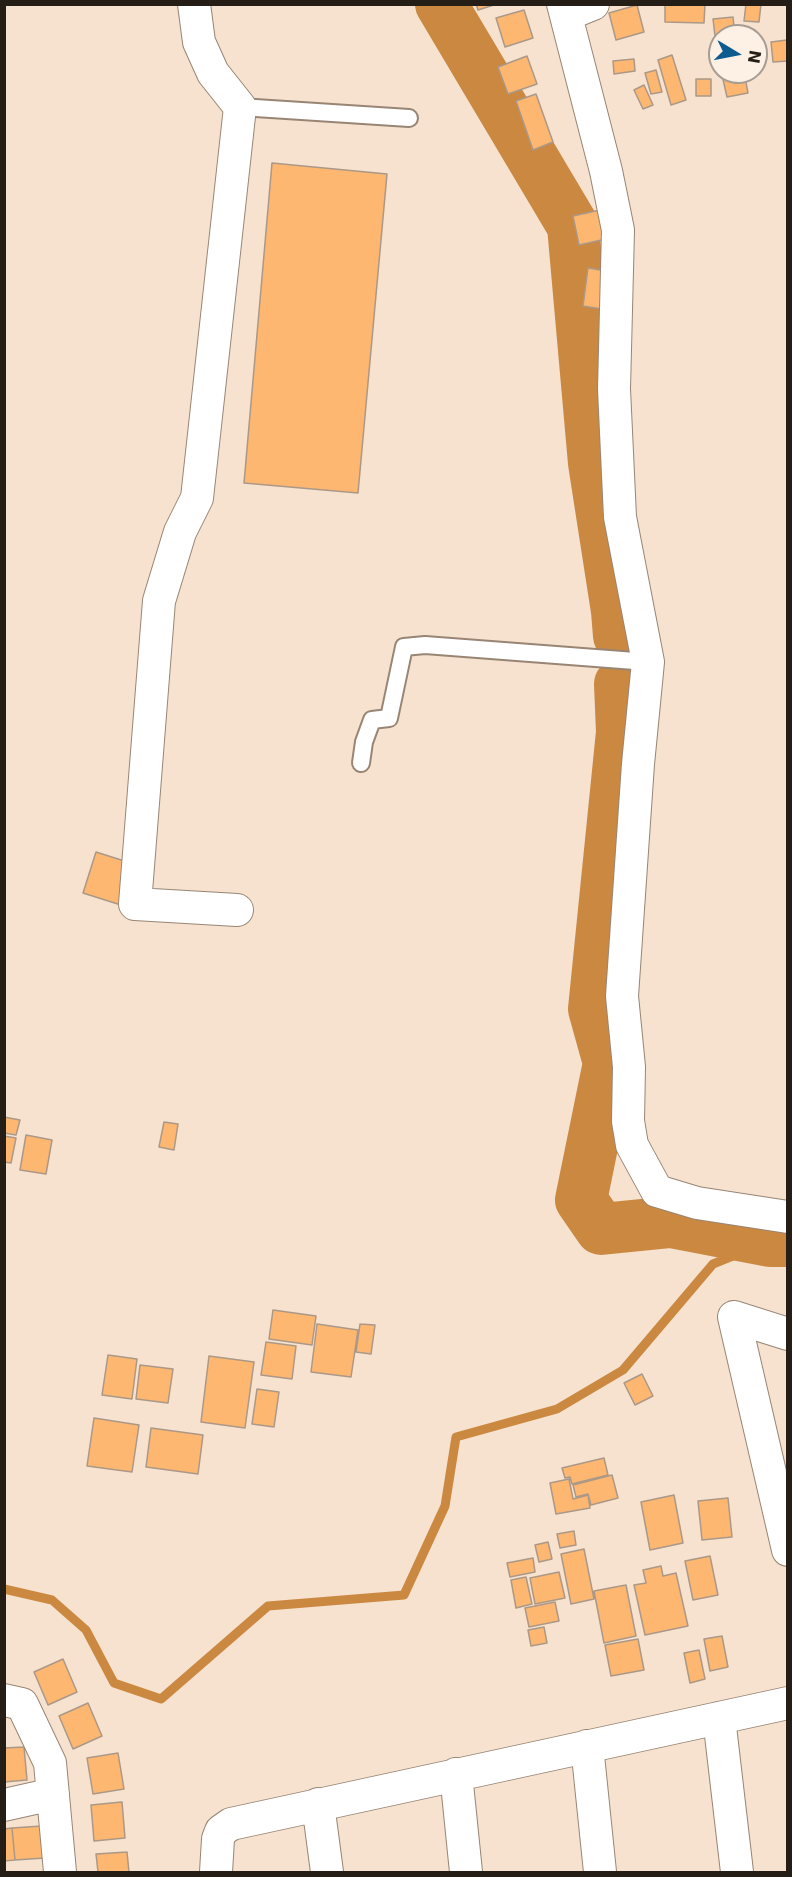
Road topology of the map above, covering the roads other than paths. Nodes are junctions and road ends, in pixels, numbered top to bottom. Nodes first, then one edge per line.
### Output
1 (194, 4) edge
2 (574, 8) edge
3 (240, 107) junction
4 (409, 118) dead end
5 (648, 662) junction
6 (361, 763) dead end
7 (237, 910) dead end
8 (788, 1216) edge
9 (788, 1334) edge
10 (788, 1550) edge
11 (4, 1700) edge
12 (788, 1703) edge
13 (719, 1718) junction
14 (587, 1746) junction
15 (456, 1774) junction
16 (53, 1794) junction
17 (318, 1804) junction
18 (4, 1805) edge
19 (60, 1872) edge
20 (216, 1872) edge
21 (327, 1872) edge
22 (466, 1872) edge
23 (600, 1872) edge
24 (737, 1872) edge

1 - 3 street
2 - 5 street
3 - 4 lane
3 - 7 street
5 - 6 lane
5 - 8 street
9 - 10 street
11 - 16 street
12 - 13 street
13 - 14 street
13 - 24 street
14 - 15 street
14 - 23 street
15 - 17 street
15 - 22 street
16 - 18 street
16 - 19 street
17 - 20 street
17 - 21 street

